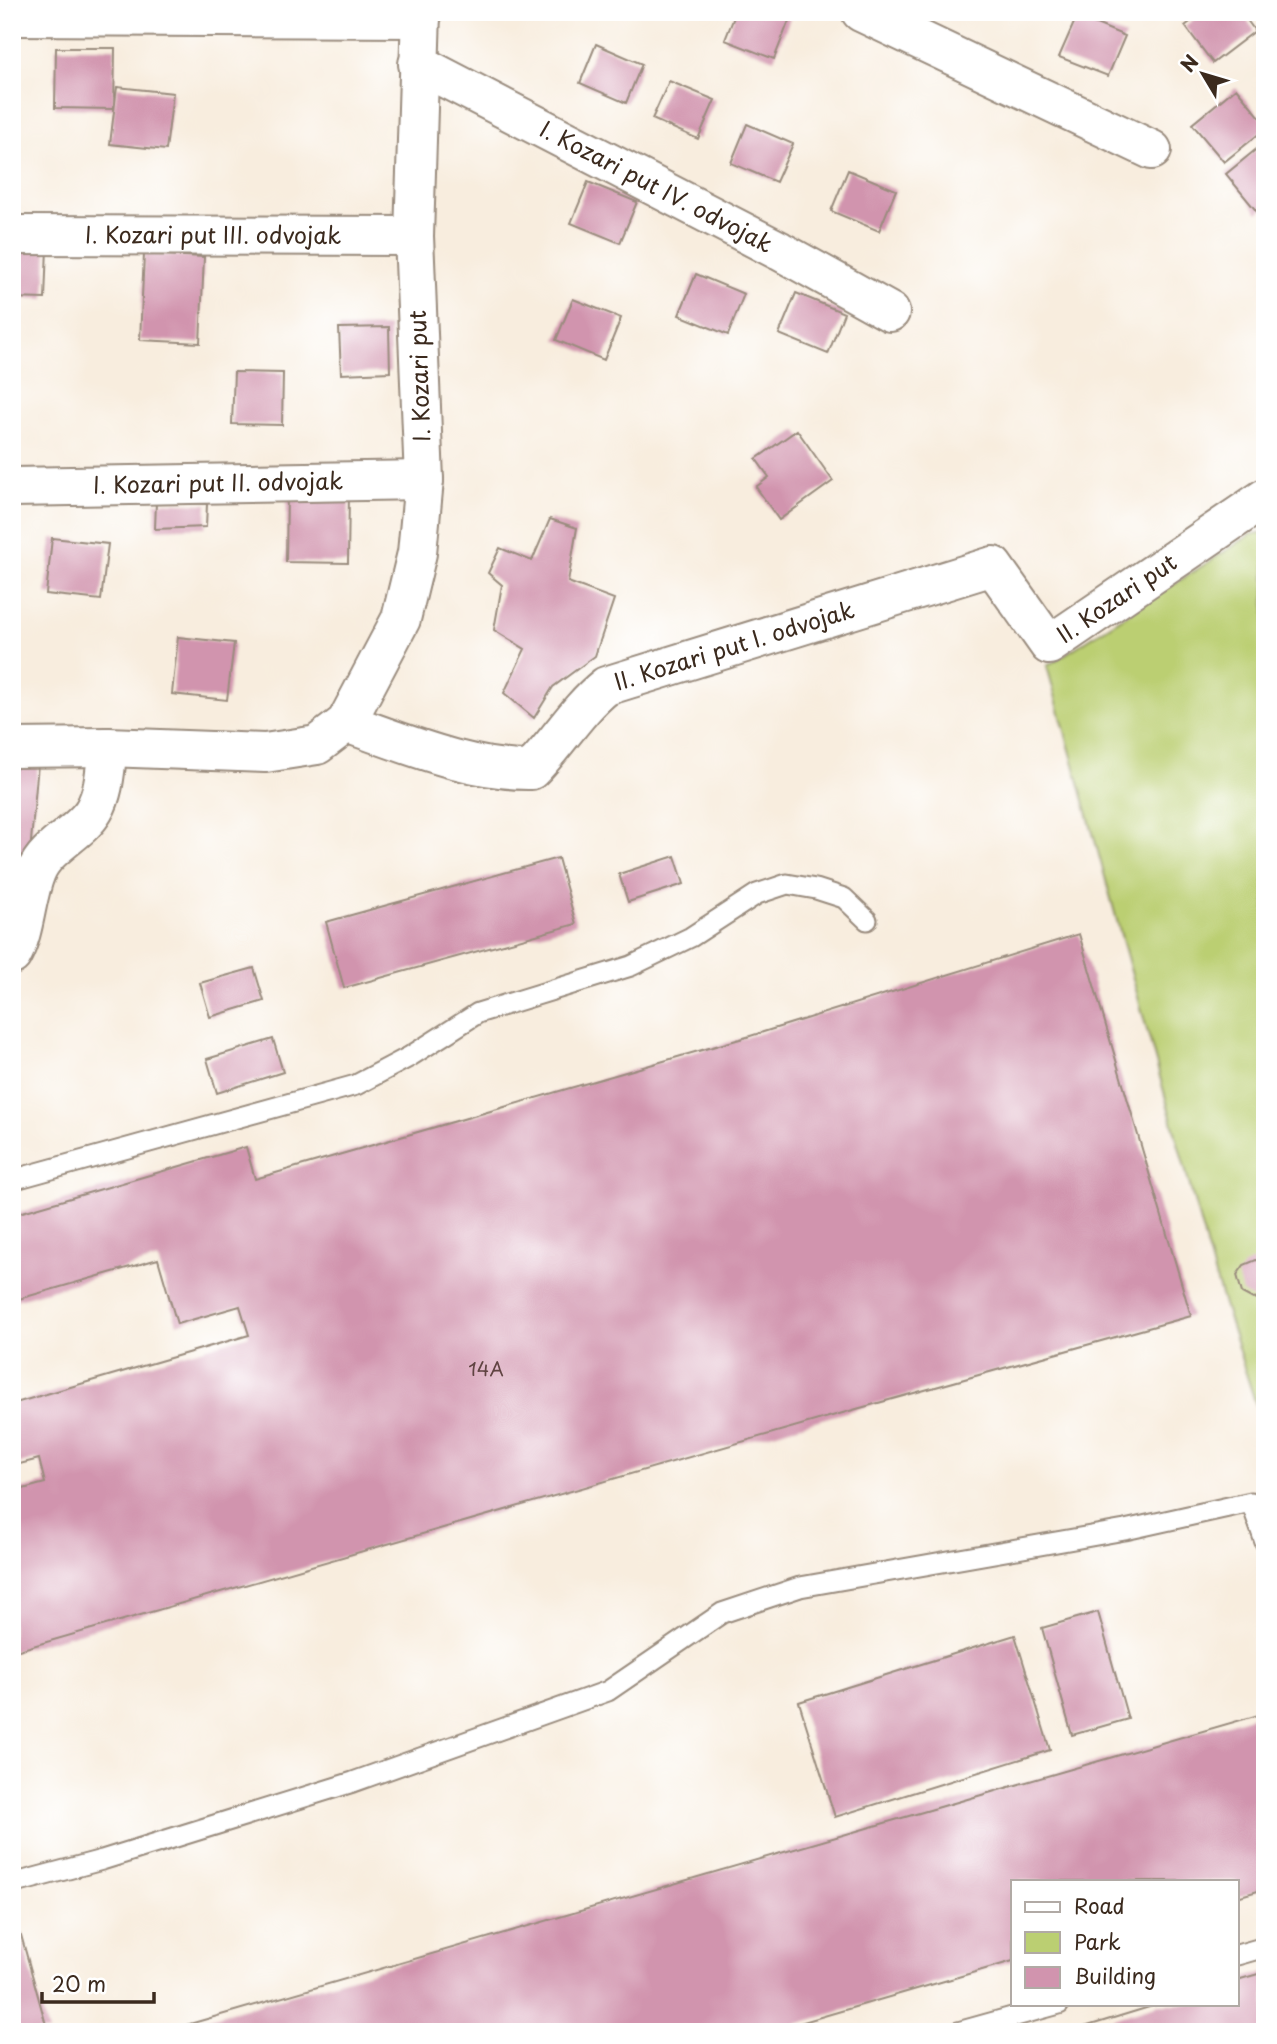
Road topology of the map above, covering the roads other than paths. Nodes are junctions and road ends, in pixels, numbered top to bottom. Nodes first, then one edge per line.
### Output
1 (861, 12) edge
2 (421, 15) edge
3 (12, 16) edge
4 (418, 64) junction
5 (1152, 150) dead end
6 (12, 235) edge
7 (414, 236) junction
8 (890, 312) dead end
9 (424, 480) junction
10 (12, 487) edge
11 (1265, 498) edge
12 (993, 566) joint
13 (346, 723) junction
14 (108, 747) junction
15 (12, 748) edge
16 (867, 920) dead end
17 (12, 955) edge
18 (12, 1180) edge
19 (1265, 1542) edge
20 (12, 1884) edge
21 (1265, 1947) edge
22 (1238, 1955) edge
23 (1052, 2006) edge
24 (958, 2032) edge

1 - 5 street
2 - 3 street
2 - 4 street, I. Kozari put
4 - 7 street, I. Kozari put
4 - 8 street, I. Kozari put IV. odvojak
6 - 7 street, I. Kozari put III. odvojak
7 - 9 street, I. Kozari put
9 - 10 street, I. Kozari put II. odvojak
9 - 13 street, I. Kozari put
11 - 12 street, II. Kozari put
12 - 13 street, II. Kozari put I. odvojak
13 - 14 street
14 - 15 street
14 - 17 street
16 - 18 lane
19 - 20 lane
21 - 22 lane
23 - 24 lane

